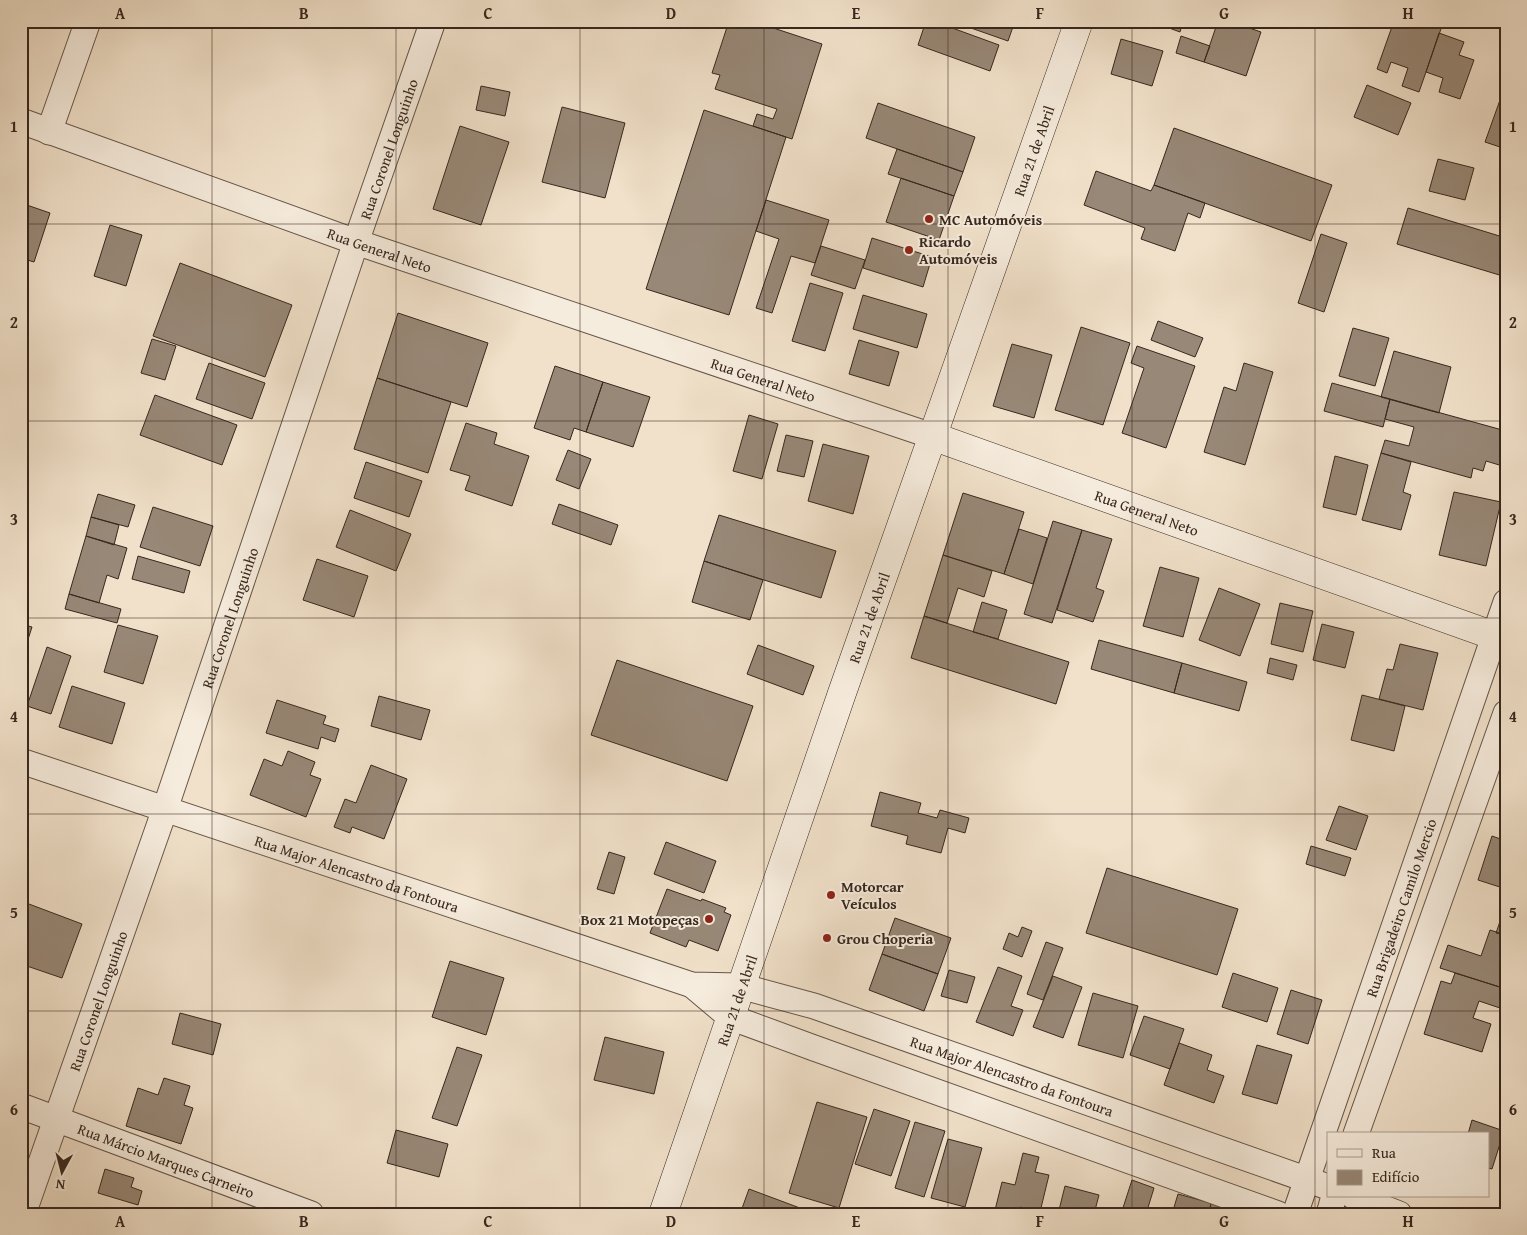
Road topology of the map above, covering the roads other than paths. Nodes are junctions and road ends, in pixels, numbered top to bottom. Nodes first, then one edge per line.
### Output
1 (88, 21) edge
2 (433, 21) edge
3 (1079, 21) edge
4 (21, 121) edge
5 (49, 132) junction
6 (356, 242) junction
7 (932, 436) junction
8 (1506, 602) edge
9 (1500, 638) edge
10 (1506, 713) edge
11 (21, 761) edge
12 (165, 809) junction
13 (1410, 880) junction
14 (1442, 892) junction
15 (692, 985) junction
16 (740, 986) junction
17 (730, 1017) junction
18 (21, 1106) edge
19 (57, 1118) junction
20 (1333, 1132) edge
21 (1357, 1132) edge
22 (1327, 1150) edge
23 (1317, 1183) edge
24 (1333, 1198) edge
25 (1358, 1198) edge
26 (23, 1214) edge
27 (310, 1214) edge
28 (663, 1214) edge
29 (1278, 1214) edge
30 (1295, 1214) edge
31 (1329, 1214) edge
32 (1399, 1214) edge

1 - 5 street
2 - 6 street, Rua Coronel Longuinho
3 - 7 street, Rua 21 de Abril
4 - 5 street, Rua General Neto
5 - 6 street, Rua General Neto
6 - 7 street, Rua General Neto
6 - 12 street, Rua Coronel Longuinho
7 - 9 street, Rua General Neto
7 - 16 street, Rua 21 de Abril
8 - 9 street, Rua Brigadeiro Camilo Mercio
9 - 13 street, Rua Brigadeiro Camilo Mercio
10 - 14 street
11 - 12 street, Rua Major Alencastro da Fontoura
12 - 15 street, Rua Major Alencastro da Fontoura
12 - 19 street, Rua Coronel Longuinho
13 - 14 street
13 - 20 street, Rua Brigadeiro Camilo Mercio
14 - 21 street
15 - 16 street, Rua Major Alencastro da Fontoura
15 - 17 street, Rua Major Alencastro da Fontoura
16 - 17 street, Rua 21 de Abril
16 - 23 street, Rua Major Alencastro da Fontoura
17 - 28 street, Rua 21 de Abril
17 - 29 street, Rua Major Alencastro da Fontoura
18 - 19 street, Rua Márcio Marques Carneiro
19 - 26 street, Rua Coronel Longuinho
19 - 27 street, Rua Márcio Marques Carneiro
22 - 23 street, Rua Brigadeiro Camilo Mercio
23 - 30 street, Rua Brigadeiro Camilo Mercio
24 - 31 street
25 - 32 street

